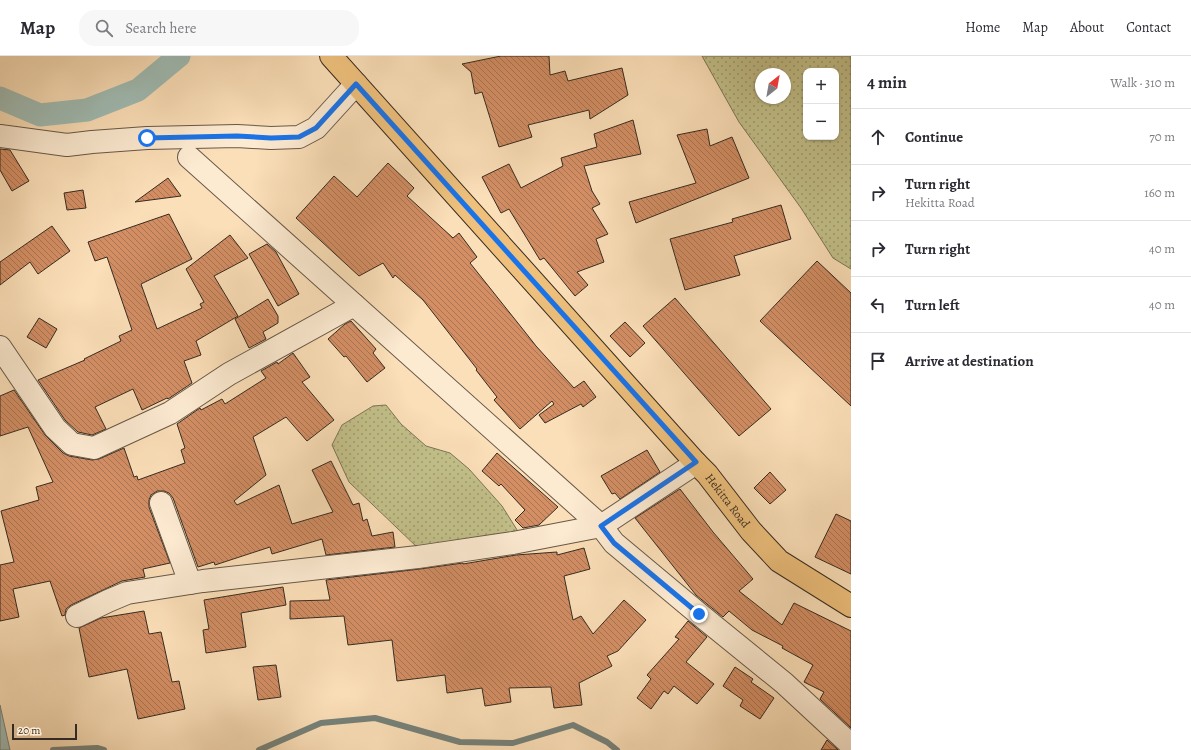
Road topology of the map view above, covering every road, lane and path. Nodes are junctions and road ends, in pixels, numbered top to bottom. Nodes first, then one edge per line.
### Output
1 (331, 56) edge
2 (356, 84) junction
3 (0, 136) edge
4 (189, 157) dead end
5 (354, 305) junction
6 (0, 347) edge
7 (696, 462) junction
8 (160, 503) dead end
9 (601, 526) junction
10 (190, 583) junction
11 (851, 606) edge
12 (76, 616) dead end
13 (851, 745) edge

1 - 2 main road, Hekitta Road
2 - 3 street
2 - 7 main road, Hekitta Road
4 - 5 street
5 - 6 street
5 - 9 street
7 - 9 street
7 - 11 main road, Hekitta Road
8 - 10 street
9 - 10 street
9 - 13 street
10 - 12 street

